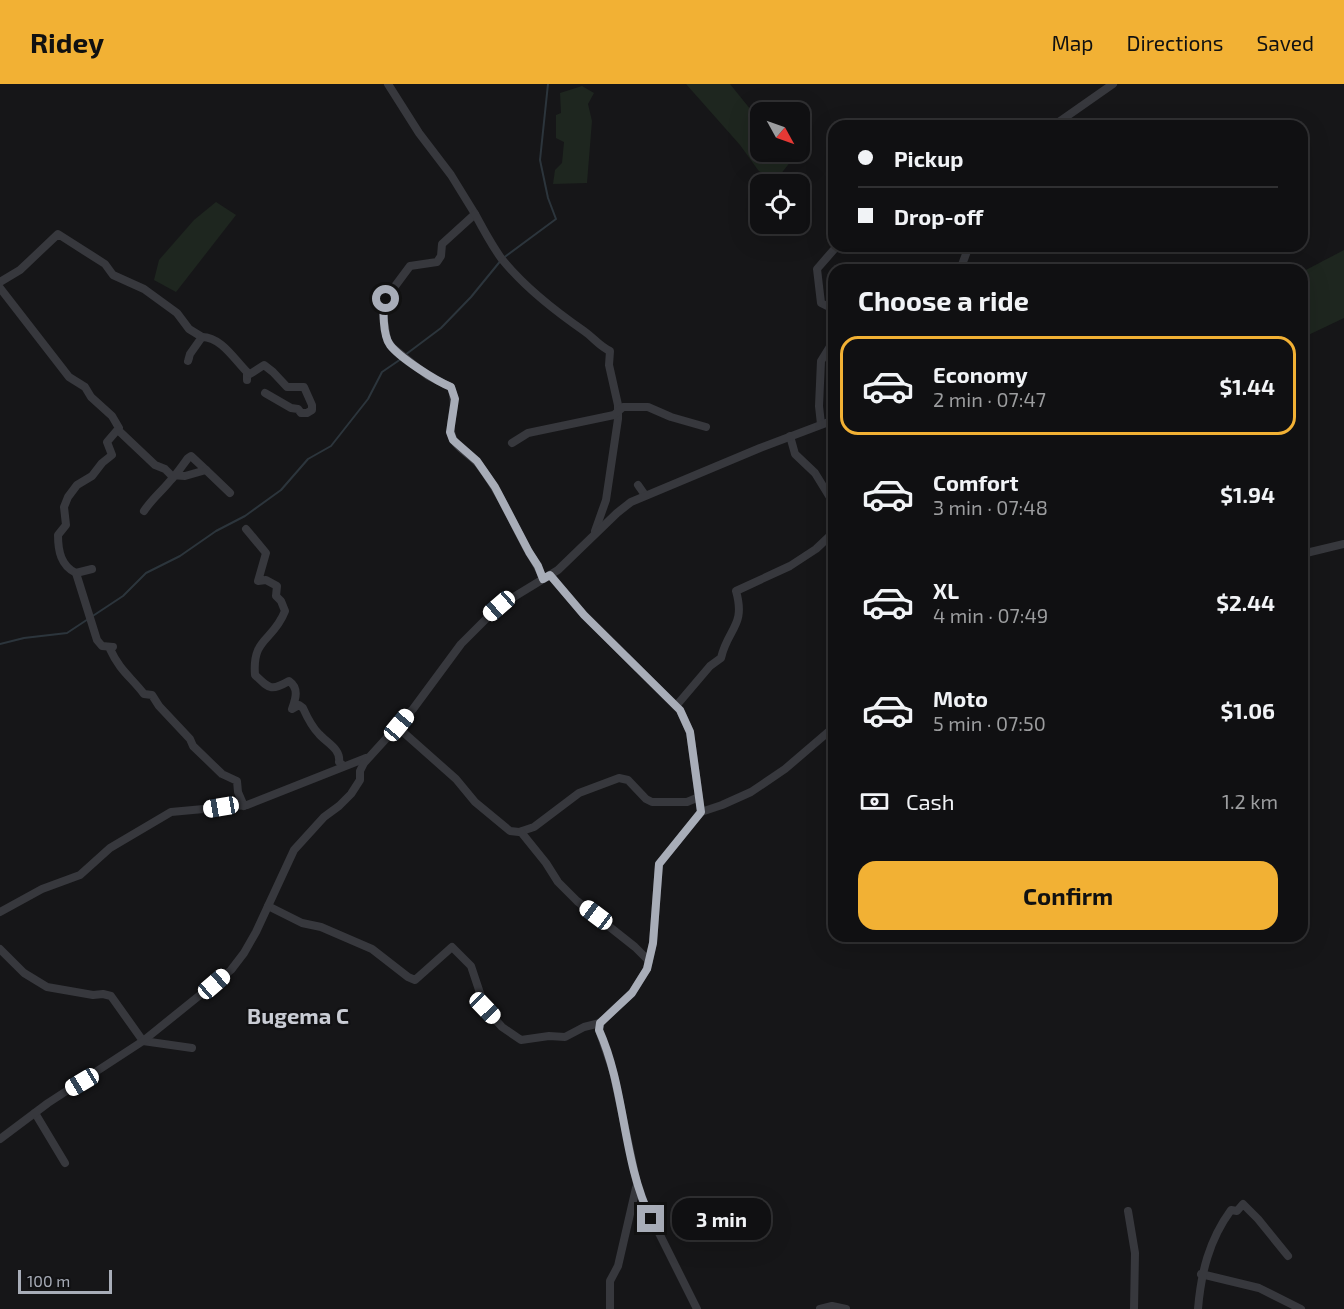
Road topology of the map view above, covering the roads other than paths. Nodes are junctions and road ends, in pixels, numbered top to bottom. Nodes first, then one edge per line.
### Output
1 (388, 84) edge
2 (1113, 84) edge
3 (1062, 120) edge
4 (475, 214) junction
5 (832, 252) edge
6 (0, 282) edge
7 (0, 288) edge
8 (828, 307) edge
9 (202, 337) junction
10 (828, 350) edge
11 (189, 358) dead end
12 (265, 393) dead end
13 (619, 409) junction
14 (828, 422) edge
15 (821, 424) junction
16 (706, 427) dead end
17 (118, 430) junction
18 (790, 436) junction
19 (512, 443) dead end
20 (206, 470) junction
21 (175, 476) junction
22 (638, 485) dead end
23 (230, 493) dead end
24 (828, 494) edge
25 (645, 495) junction
26 (144, 511) dead end
27 (246, 529) dead end
28 (593, 536) junction
29 (828, 538) edge
30 (1344, 544) edge
31 (1308, 553) edge
32 (92, 569) dead end
33 (76, 573) junction
34 (547, 577) junction
35 (676, 706) junction
36 (399, 725) junction
37 (828, 732) edge
38 (370, 755) junction
39 (344, 766) junction
40 (699, 797) junction
41 (244, 806) junction
42 (701, 812) junction
43 (521, 832) junction
44 (268, 906) junction
45 (0, 912) edge
46 (0, 950) edge
47 (649, 961) junction
48 (600, 1023) junction
49 (144, 1041) junction
50 (192, 1048) dead end
51 (35, 1113) junction
52 (0, 1139) edge
53 (65, 1163) dead end
54 (637, 1183) junction
55 (1128, 1211) dead end
56 (1288, 1256) dead end
57 (1201, 1274) junction
58 (610, 1309) edge
59 (697, 1309) edge
60 (820, 1309) edge
61 (846, 1309) edge
62 (1134, 1309) edge
63 (1198, 1309) edge
64 (1301, 1309) edge

1 - 4 street
2 - 3 street
4 - 13 street
4 - 34 street
5 - 8 street
6 - 9 street
7 - 17 street
9 - 11 street
9 - 12 street
10 - 15 street
13 - 16 street
13 - 19 street
13 - 28 street
14 - 15 street
15 - 18 street
17 - 21 street
17 - 33 street
18 - 24 street
18 - 25 street
20 - 21 street
20 - 21 street
20 - 23 street
21 - 26 street
22 - 25 street
25 - 28 street
27 - 39 street
28 - 34 street
29 - 35 street
30 - 31 street
32 - 33 street
33 - 41 street
34 - 35 street
34 - 36 street
35 - 40 street
36 - 38 street
36 - 43 street
37 - 42 street
38 - 39 street
38 - 44 street
39 - 41 street
40 - 42 street
40 - 43 street
41 - 45 street
42 - 47 street
43 - 47 street
44 - 48 street
44 - 49 street
46 - 49 street
47 - 48 street
48 - 54 street
49 - 50 street
49 - 51 street
51 - 52 street
51 - 53 street
54 - 58 street
54 - 59 street
55 - 62 street
56 - 57 street
57 - 63 street
57 - 64 street
60 - 61 street

